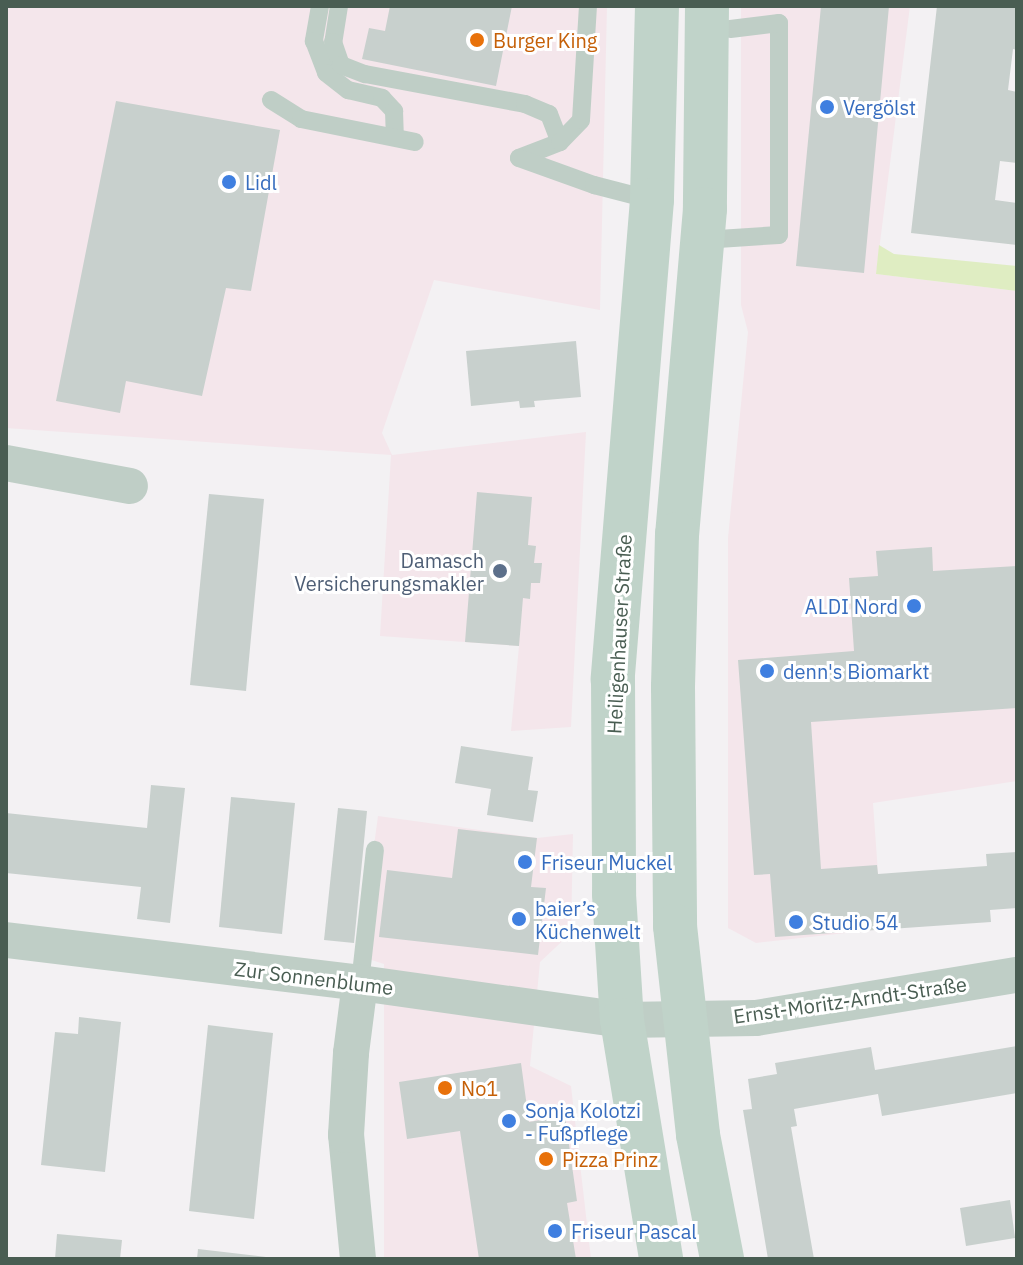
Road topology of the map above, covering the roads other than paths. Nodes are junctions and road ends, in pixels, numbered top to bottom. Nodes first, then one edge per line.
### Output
1 (320, 6) edge
2 (339, 6) edge
3 (588, 6) edge
4 (657, 6) edge
5 (719, 17) edge
6 (271, 100) dead end
7 (395, 136) junction
8 (415, 142) dead end
9 (560, 142) junction
10 (652, 200) junction
11 (703, 240) junction
12 (6, 463) edge
13 (130, 486) dead end
14 (375, 850) dead end
15 (6, 940) edge
16 (1017, 975) edge
17 (360, 983) junction
18 (683, 1019) junction
19 (622, 1020) junction
20 (358, 1259) edge
21 (661, 1259) edge
22 (722, 1259) edge

1 - 7 lane
2 - 9 lane
3 - 9 lane
4 - 10 main road, Heiligenhauser Straße
5 - 11 main road
5 - 11 lane
6 - 7 lane
7 - 8 lane
9 - 10 lane
10 - 19 main road, Heiligenhauser Straße
11 - 18 main road
12 - 13 street
14 - 17 lane
15 - 17 street, Zur Sonnenblume
16 - 18 street, Ernst-Moritz-Arndt-Straße
17 - 19 street, Zur Sonnenblume
17 - 20 street
18 - 19 street, Ernst-Moritz-Arndt-Straße
18 - 22 main road
19 - 21 main road, Heiligenhauser Straße

